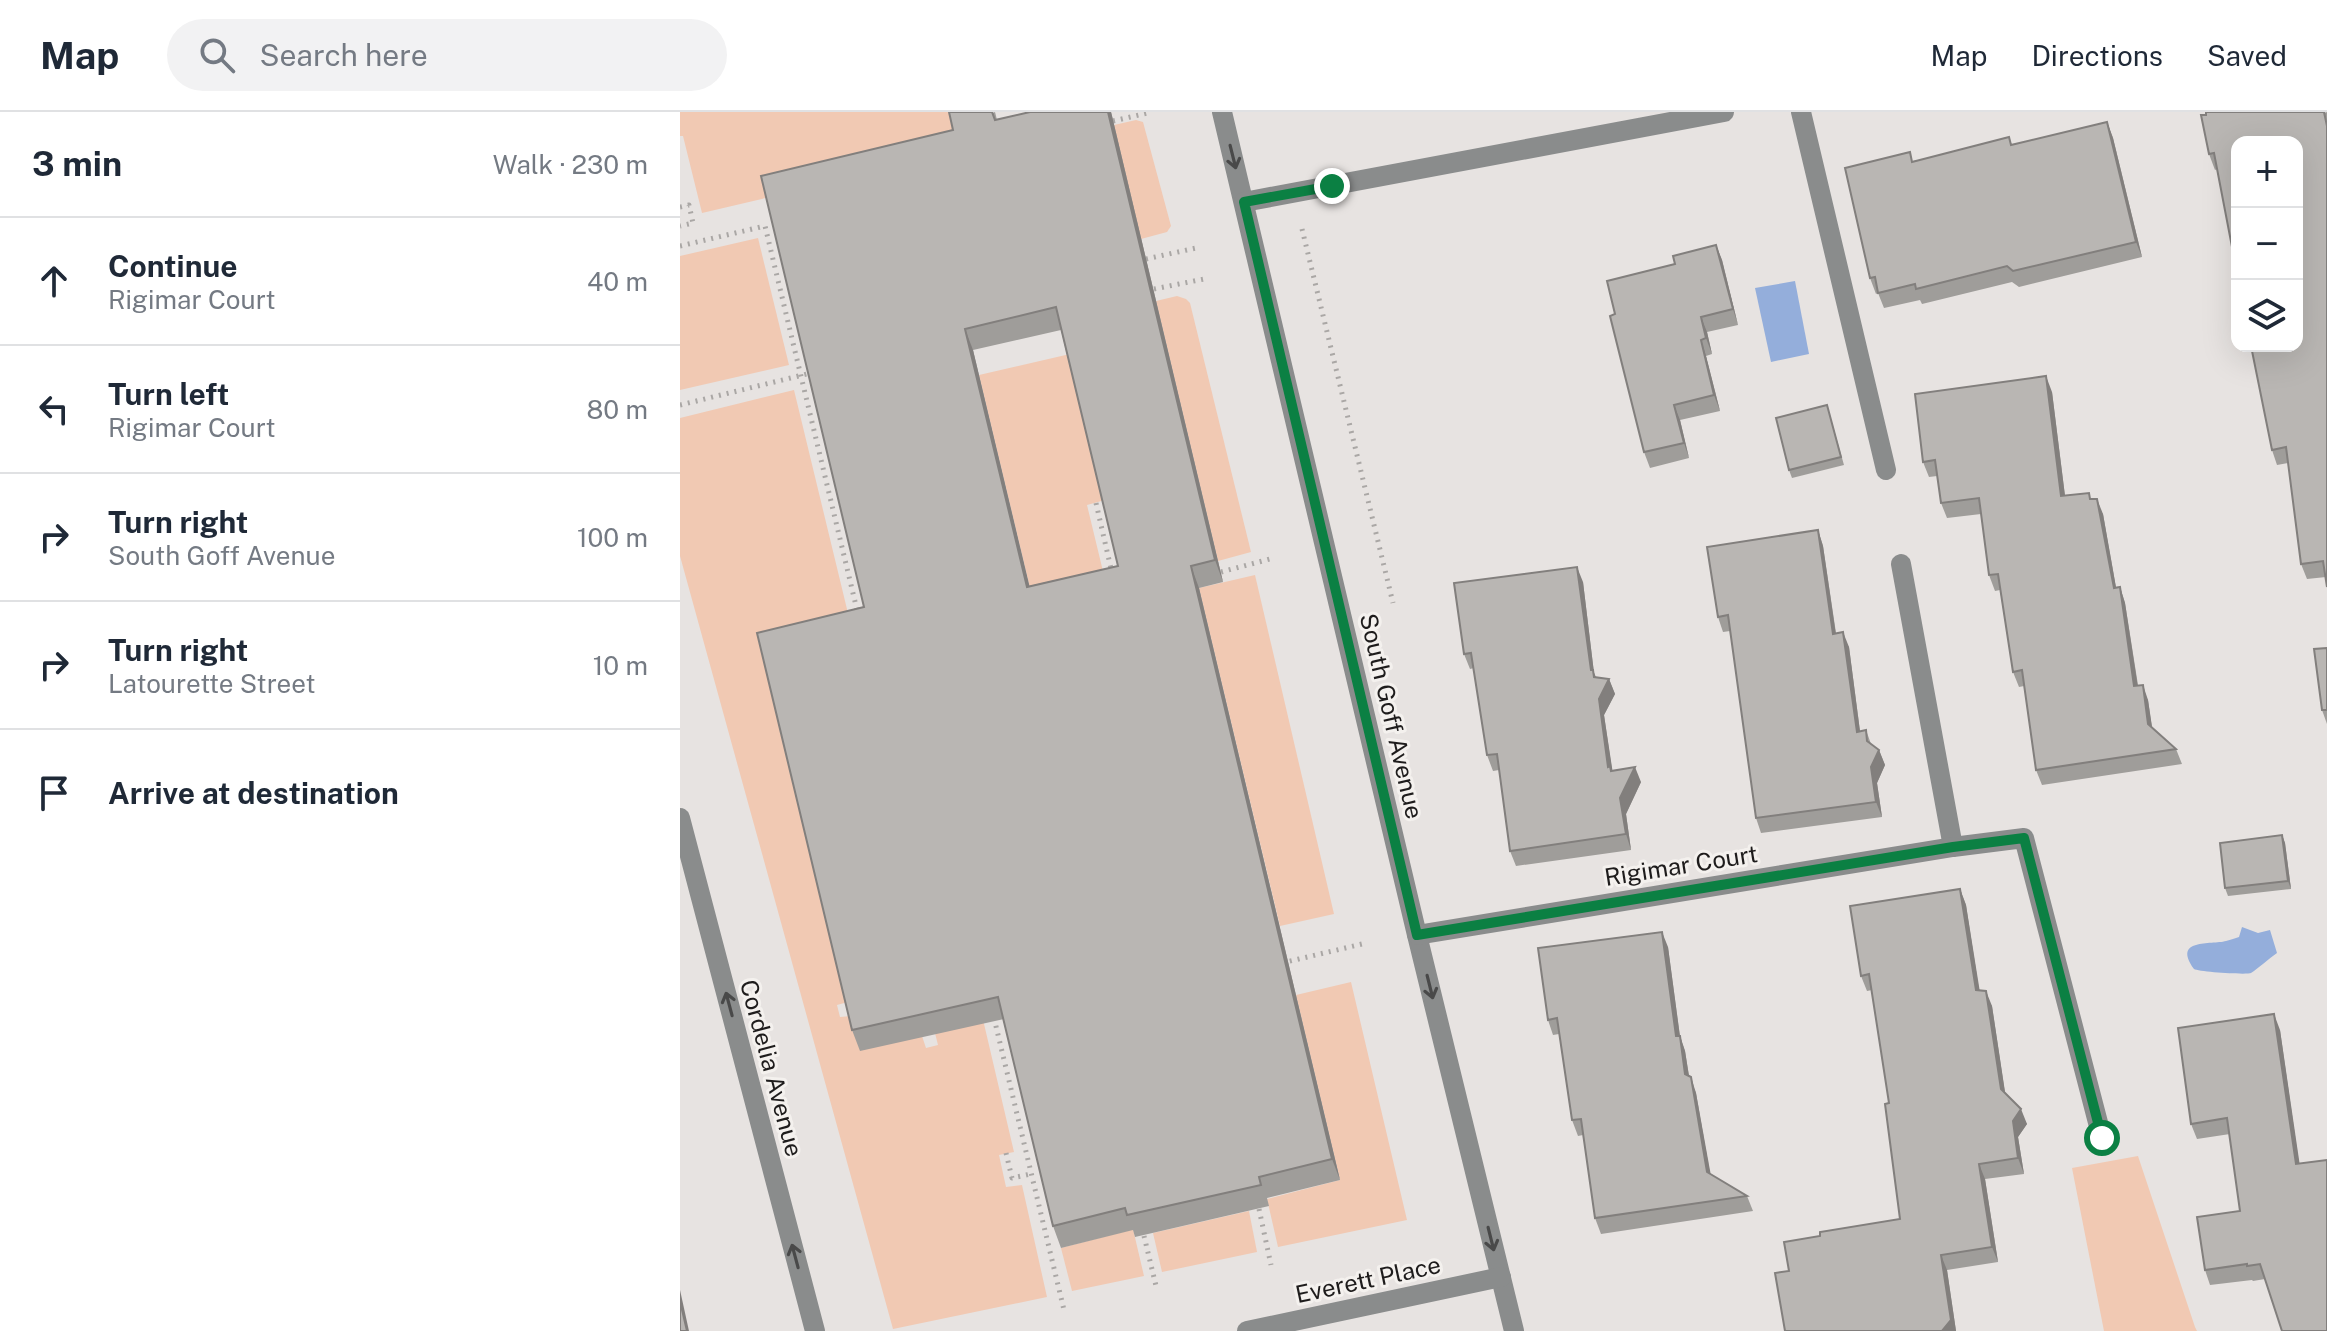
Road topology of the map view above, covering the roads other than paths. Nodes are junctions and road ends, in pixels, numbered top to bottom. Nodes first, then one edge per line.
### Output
1 (1222, 112) edge
2 (1724, 112) edge
3 (1801, 112) edge
4 (1244, 202) junction
5 (1886, 470) dead end
6 (1901, 564) dead end
7 (680, 818) edge
8 (1953, 847) junction
9 (1417, 935) junction
10 (2102, 1138) dead end
11 (1501, 1277) junction
12 (815, 1331) edge
13 (1247, 1331) edge
14 (1514, 1331) edge

1 -> 4 street, South Goff Avenue
2 - 4 street
3 - 5 street
4 - 9 street, South Goff Avenue
6 - 8 street
12 -> 7 street, Cordelia Avenue
8 - 9 street, Rigimar Court
8 - 10 street, Rigimar Court
9 -> 11 street, South Goff Avenue
11 - 13 street, Everett Place
11 - 14 street, South Goff Avenue

